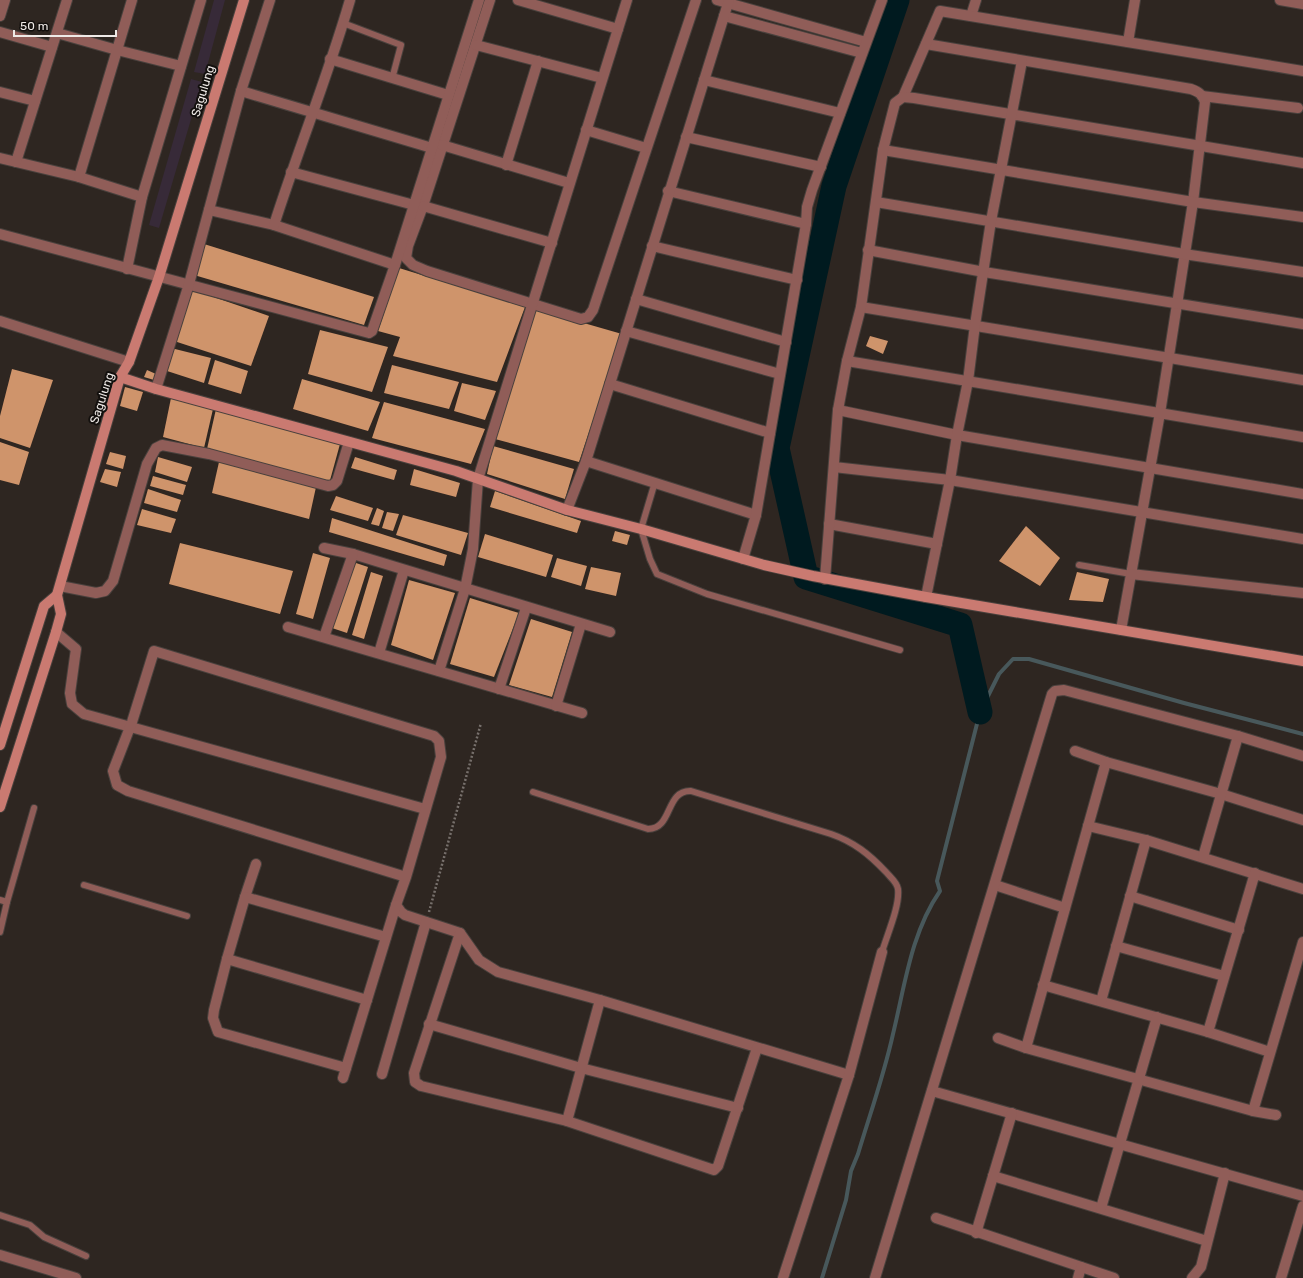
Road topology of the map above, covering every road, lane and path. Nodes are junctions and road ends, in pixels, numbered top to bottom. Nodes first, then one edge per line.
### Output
1 (5, 0) edge
2 (67, 0) edge
3 (132, 0) edge
4 (201, 0) edge
5 (244, 0) edge
6 (270, 0) edge
7 (350, 0) edge
8 (479, 0) edge
9 (490, 0) edge
10 (518, 0) edge
11 (627, 0) edge
12 (696, 0) edge
13 (717, 0) edge
14 (882, 0) edge
15 (976, 0) edge
16 (1135, 0) edge
17 (1280, 0) edge
18 (728, 1) edge
19 (1303, 4) edge
20 (0, 16) edge
21 (724, 16) junction
22 (970, 16) junction
23 (343, 23) junction
24 (618, 29) junction
25 (0, 32) edge
26 (56, 33) junction
27 (866, 42) junction
28 (1128, 42) junction
29 (926, 44) junction
30 (476, 45) junction
31 (52, 47) junction
32 (117, 50) junction
33 (862, 54) junction
34 (330, 59) junction
35 (538, 61) junction
36 (1022, 61) junction
37 (181, 66) junction
38 (1302, 68) edge
39 (392, 78) junction
40 (602, 78) junction
41 (704, 80) junction
42 (241, 91) junction
43 (0, 92) edge
44 (448, 95) junction
45 (903, 96) junction
46 (1202, 96) junction
47 (35, 101) junction
48 (1298, 108) dead end
49 (314, 112) junction
50 (840, 112) junction
51 (1012, 115) junction
52 (586, 130) junction
53 (686, 137) junction
54 (442, 146) junction
55 (1200, 147) junction
56 (432, 148) junction
57 (646, 148) junction
58 (883, 150) junction
59 (0, 158) edge
60 (16, 162) junction
61 (1303, 163) edge
62 (506, 165) junction
63 (820, 167) junction
64 (1002, 169) junction
65 (291, 172) junction
66 (79, 177) junction
67 (569, 183) junction
68 (668, 191) junction
69 (142, 196) junction
70 (876, 202) junction
71 (1192, 202) junction
72 (418, 205) junction
73 (209, 210) junction
74 (1303, 217) edge
75 (991, 221) junction
76 (806, 224) junction
77 (274, 226) junction
78 (0, 234) edge
79 (552, 243) junction
80 (652, 246) junction
81 (868, 250) junction
82 (1184, 254) junction
83 (395, 265) junction
84 (127, 269) junction
85 (984, 272) junction
86 (1303, 272) edge
87 (159, 277) junction
88 (797, 280) junction
89 (189, 284) junction
90 (636, 299) junction
91 (532, 302) junction
92 (1176, 304) junction
93 (861, 307) junction
94 (0, 321) edge
95 (1303, 324) edge
96 (975, 325) junction
97 (626, 331) junction
98 (786, 342) junction
99 (1169, 358) junction
100 (847, 361) junction
101 (129, 362) junction
102 (780, 374) junction
103 (120, 377) junction
104 (1303, 380) edge
105 (968, 381) junction
106 (610, 384) junction
107 (156, 389) junction
108 (838, 410) junction
109 (1160, 413) junction
110 (770, 433) junction
111 (957, 435) junction
112 (1303, 436) edge
113 (349, 442) junction
114 (586, 461) junction
115 (834, 467) junction
116 (1151, 468) junction
117 (478, 479) junction
118 (950, 480) junction
119 (655, 482) junction
120 (1303, 494) edge
121 (567, 510) junction
122 (1143, 512) junction
123 (756, 515) junction
124 (829, 524) junction
125 (641, 529) junction
126 (1303, 539) edge
127 (937, 544) junction
128 (324, 548) dead end
129 (352, 554) junction
130 (743, 559) junction
131 (1079, 565) dead end
132 (404, 570) junction
133 (1131, 574) junction
134 (825, 579) junction
135 (466, 589) junction
136 (58, 590) junction
137 (1303, 594) edge
138 (926, 597) junction
139 (526, 608) junction
140 (581, 624) junction
141 (288, 627) dead end
142 (1121, 630) junction
143 (56, 632) junction
144 (610, 632) dead end
145 (324, 637) junction
146 (900, 650) dead end
147 (379, 653) junction
148 (1303, 661) edge
149 (439, 671) junction
150 (499, 689) junction
151 (556, 706) junction
152 (582, 713) dead end
153 (481, 723) dead end
154 (130, 726) junction
155 (1238, 736) junction
156 (0, 745) edge
157 (1075, 751) dead end
158 (1303, 756) edge
159 (1106, 762) junction
160 (533, 792) dead end
161 (1222, 794) junction
162 (0, 807) edge
163 (34, 808) dead end
164 (426, 809) junction
165 (1303, 820) edge
166 (1088, 826) junction
167 (1146, 840) junction
168 (1203, 857) junction
169 (256, 864) dead end
170 (1255, 873) junction
171 (406, 876) junction
172 (84, 885) dead end
173 (995, 885) junction
174 (1303, 889) edge
175 (1130, 896) junction
176 (245, 897) junction
177 (0, 900) edge
178 (7, 902) junction
179 (396, 905) junction
180 (1065, 908) junction
181 (187, 916) dead end
182 (426, 922) junction
183 (1239, 930) junction
184 (0, 932) edge
185 (460, 933) junction
186 (386, 937) junction
187 (1303, 942) edge
188 (1116, 946) junction
189 (882, 952) joint
190 (227, 959) junction
191 (1298, 974) edge
192 (1224, 976) junction
193 (1043, 985) junction
194 (367, 1000) junction
195 (600, 1000) junction
196 (1101, 1001) junction
197 (1157, 1017) junction
198 (430, 1024) junction
199 (1208, 1032) junction
200 (998, 1038) dead end
201 (756, 1048) junction
202 (1026, 1048) junction
203 (1270, 1052) junction
204 (346, 1068) junction
205 (581, 1068) junction
206 (382, 1074) dead end
207 (849, 1075) junction
208 (343, 1078) dead end
209 (1139, 1078) junction
210 (932, 1091) junction
211 (738, 1108) junction
212 (1253, 1110) junction
213 (1012, 1113) junction
214 (1276, 1115) dead end
215 (568, 1121) junction
216 (1120, 1143) junction
217 (1225, 1173) junction
218 (993, 1176) junction
219 (1303, 1196) edge
220 (1303, 1206) edge
221 (1101, 1208) junction
222 (0, 1214) edge
223 (936, 1218) dead end
224 (976, 1233) junction
225 (1207, 1241) junction
226 (0, 1255) edge
227 (86, 1256) dead end
228 (1081, 1267) junction
229 (76, 1278) edge
230 (783, 1278) edge
231 (875, 1278) edge
232 (1078, 1278) edge
233 (1114, 1278) edge
234 (1192, 1278) edge
235 (1281, 1278) edge

1 - 20 street
2 - 26 street
3 - 32 street
4 - 37 street
5 - 87 street, Sagulung
6 - 42 street
7 - 23 street
8 - 44 street
9 - 30 street
10 - 24 street
11 - 24 street
12 - 57 street
13 - 18 street
14 - 27 street
15 - 22 street
16 - 28 street
17 - 19 street
18 - 21 street
18 - 27 street
21 - 33 street
21 - 41 street
22 - 28 street
22 - 29 street
23 - 34 street
23 - 39 lane
24 - 40 street
25 - 31 street
26 - 31 street
26 - 32 street
27 - 33 street
28 - 38 street
29 - 36 street
29 - 45 street
30 - 35 street
30 - 54 street
31 - 47 street
32 - 37 street
32 - 66 street
33 - 50 street
34 - 39 street
34 - 49 street
35 - 40 street
35 - 62 street
36 - 46 street
36 - 51 street
37 - 69 street
39 - 44 street
40 - 52 street
41 - 50 street
41 - 53 street
42 - 49 street
42 - 73 street
43 - 47 street
44 - 56 street
45 - 51 street
45 - 58 street
46 - 48 street
46 - 55 street
47 - 60 street
49 - 56 street
49 - 65 street
50 - 63 street
51 - 55 street
51 - 64 street
52 - 57 street
52 - 67 street
53 - 63 street
53 - 68 street
54 - 62 street
54 - 72 street
55 - 61 street
55 - 71 street
56 - 72 street
57 - 91 street
58 - 64 street
58 - 70 street
59 - 60 street
60 - 66 street
62 - 67 street
63 - 76 street
64 - 71 street
64 - 75 street
65 - 72 street
65 - 77 street
66 - 69 street
67 - 79 street
68 - 76 street
68 - 80 street
69 - 84 street
70 - 75 street
70 - 81 street
71 - 74 street
71 - 82 street
72 - 79 street
72 - 83 street
72 - 91 street
73 - 77 street
73 - 89 street
75 - 82 street
75 - 85 street
76 - 88 street
77 - 83 street
78 - 84 street
79 - 91 street
80 - 88 street
80 - 90 street
81 - 85 street
81 - 93 street
82 - 86 street
82 - 92 street
83 - 89 street
84 - 87 street
85 - 92 street
85 - 96 street
87 - 89 street
87 - 101 street, Sagulung
88 - 98 street
89 - 107 street
90 - 97 street
90 - 98 street
91 - 117 street
92 - 95 street
92 - 99 street
93 - 96 street
93 - 100 street
94 - 101 street
96 - 99 street
96 - 105 street
97 - 102 street
97 - 106 street
98 - 102 street
99 - 104 street
99 - 109 street
100 - 105 street
100 - 108 street
101 - 103 street, Sagulung
102 - 110 street
103 - 107 street
103 - 136 street, Sagulung
105 - 109 street
105 - 111 street
106 - 110 street
106 - 114 street
107 - 113 street
108 - 111 street
108 - 115 street
109 - 112 street
109 - 116 street
110 - 123 street
111 - 116 street
111 - 118 street
113 - 117 street
113 - 136 street
114 - 119 street
114 - 121 street
115 - 118 street
115 - 124 street
116 - 120 street
116 - 122 street
117 - 121 street
117 - 135 street
118 - 122 street
118 - 127 street
119 - 123 street
119 - 125 lane
121 - 125 street
122 - 126 street
122 - 133 street
123 - 130 street
124 - 127 street
124 - 134 street
125 - 130 street
125 - 146 lane
127 - 138 street
128 - 129 street
129 - 132 street
129 - 145 street
130 - 134 street
131 - 133 lane
132 - 135 street
132 - 147 street
133 - 137 street
133 - 142 street
134 - 138 street
135 - 139 street
135 - 149 street
136 - 143 street, Sagulung
136 - 156 street
138 - 142 street
139 - 140 street
139 - 150 street
140 - 144 street
140 - 151 street
141 - 145 street
142 - 148 street
143 - 154 street
143 - 162 street, Sagulung
145 - 147 street
147 - 149 street
149 - 150 street
150 - 151 street
151 - 152 street
153 - 182 path
154 - 164 street
154 - 164 street
154 - 171 street
155 - 158 street
155 - 161 street
155 - 173 street
157 - 159 street
159 - 161 street
159 - 166 street
160 - 189 lane
161 - 165 street
161 - 168 street
163 - 178 lane
164 - 171 street
166 - 167 street
166 - 180 street
167 - 168 street
167 - 175 street
168 - 170 street
169 - 176 street
170 - 174 street
170 - 183 street
171 - 179 street
172 - 181 lane
173 - 180 street
173 - 210 street
175 - 183 street
175 - 188 street
176 - 186 street
176 - 190 street
177 - 178 lane
178 - 184 lane
179 - 182 street
179 - 186 street
180 - 193 street
182 - 185 street
182 - 206 street
183 - 192 street
185 - 195 street
185 - 198 street
186 - 194 street
187 - 191 street
188 - 192 street
188 - 196 street
189 - 207 street
190 - 194 street
190 - 204 street
191 - 203 street
192 - 199 street
193 - 196 street
193 - 202 street
194 - 204 street
195 - 201 street
195 - 205 street
196 - 197 street
197 - 199 street
197 - 209 street
198 - 205 street
198 - 215 street
199 - 203 street
200 - 202 street
201 - 207 street
201 - 211 street
202 - 209 street
203 - 212 street
204 - 208 street
205 - 211 street
205 - 215 street
207 - 230 street
209 - 212 street
209 - 216 street
210 - 213 street
210 - 231 street
211 - 215 street
212 - 214 street
213 - 216 street
213 - 218 street
216 - 217 street
216 - 221 street
217 - 219 street
217 - 225 street
218 - 221 street
218 - 224 street
220 - 235 street
221 - 225 street
222 - 227 lane
223 - 224 street
224 - 228 street
225 - 234 street
226 - 229 street
228 - 232 street
228 - 233 street

